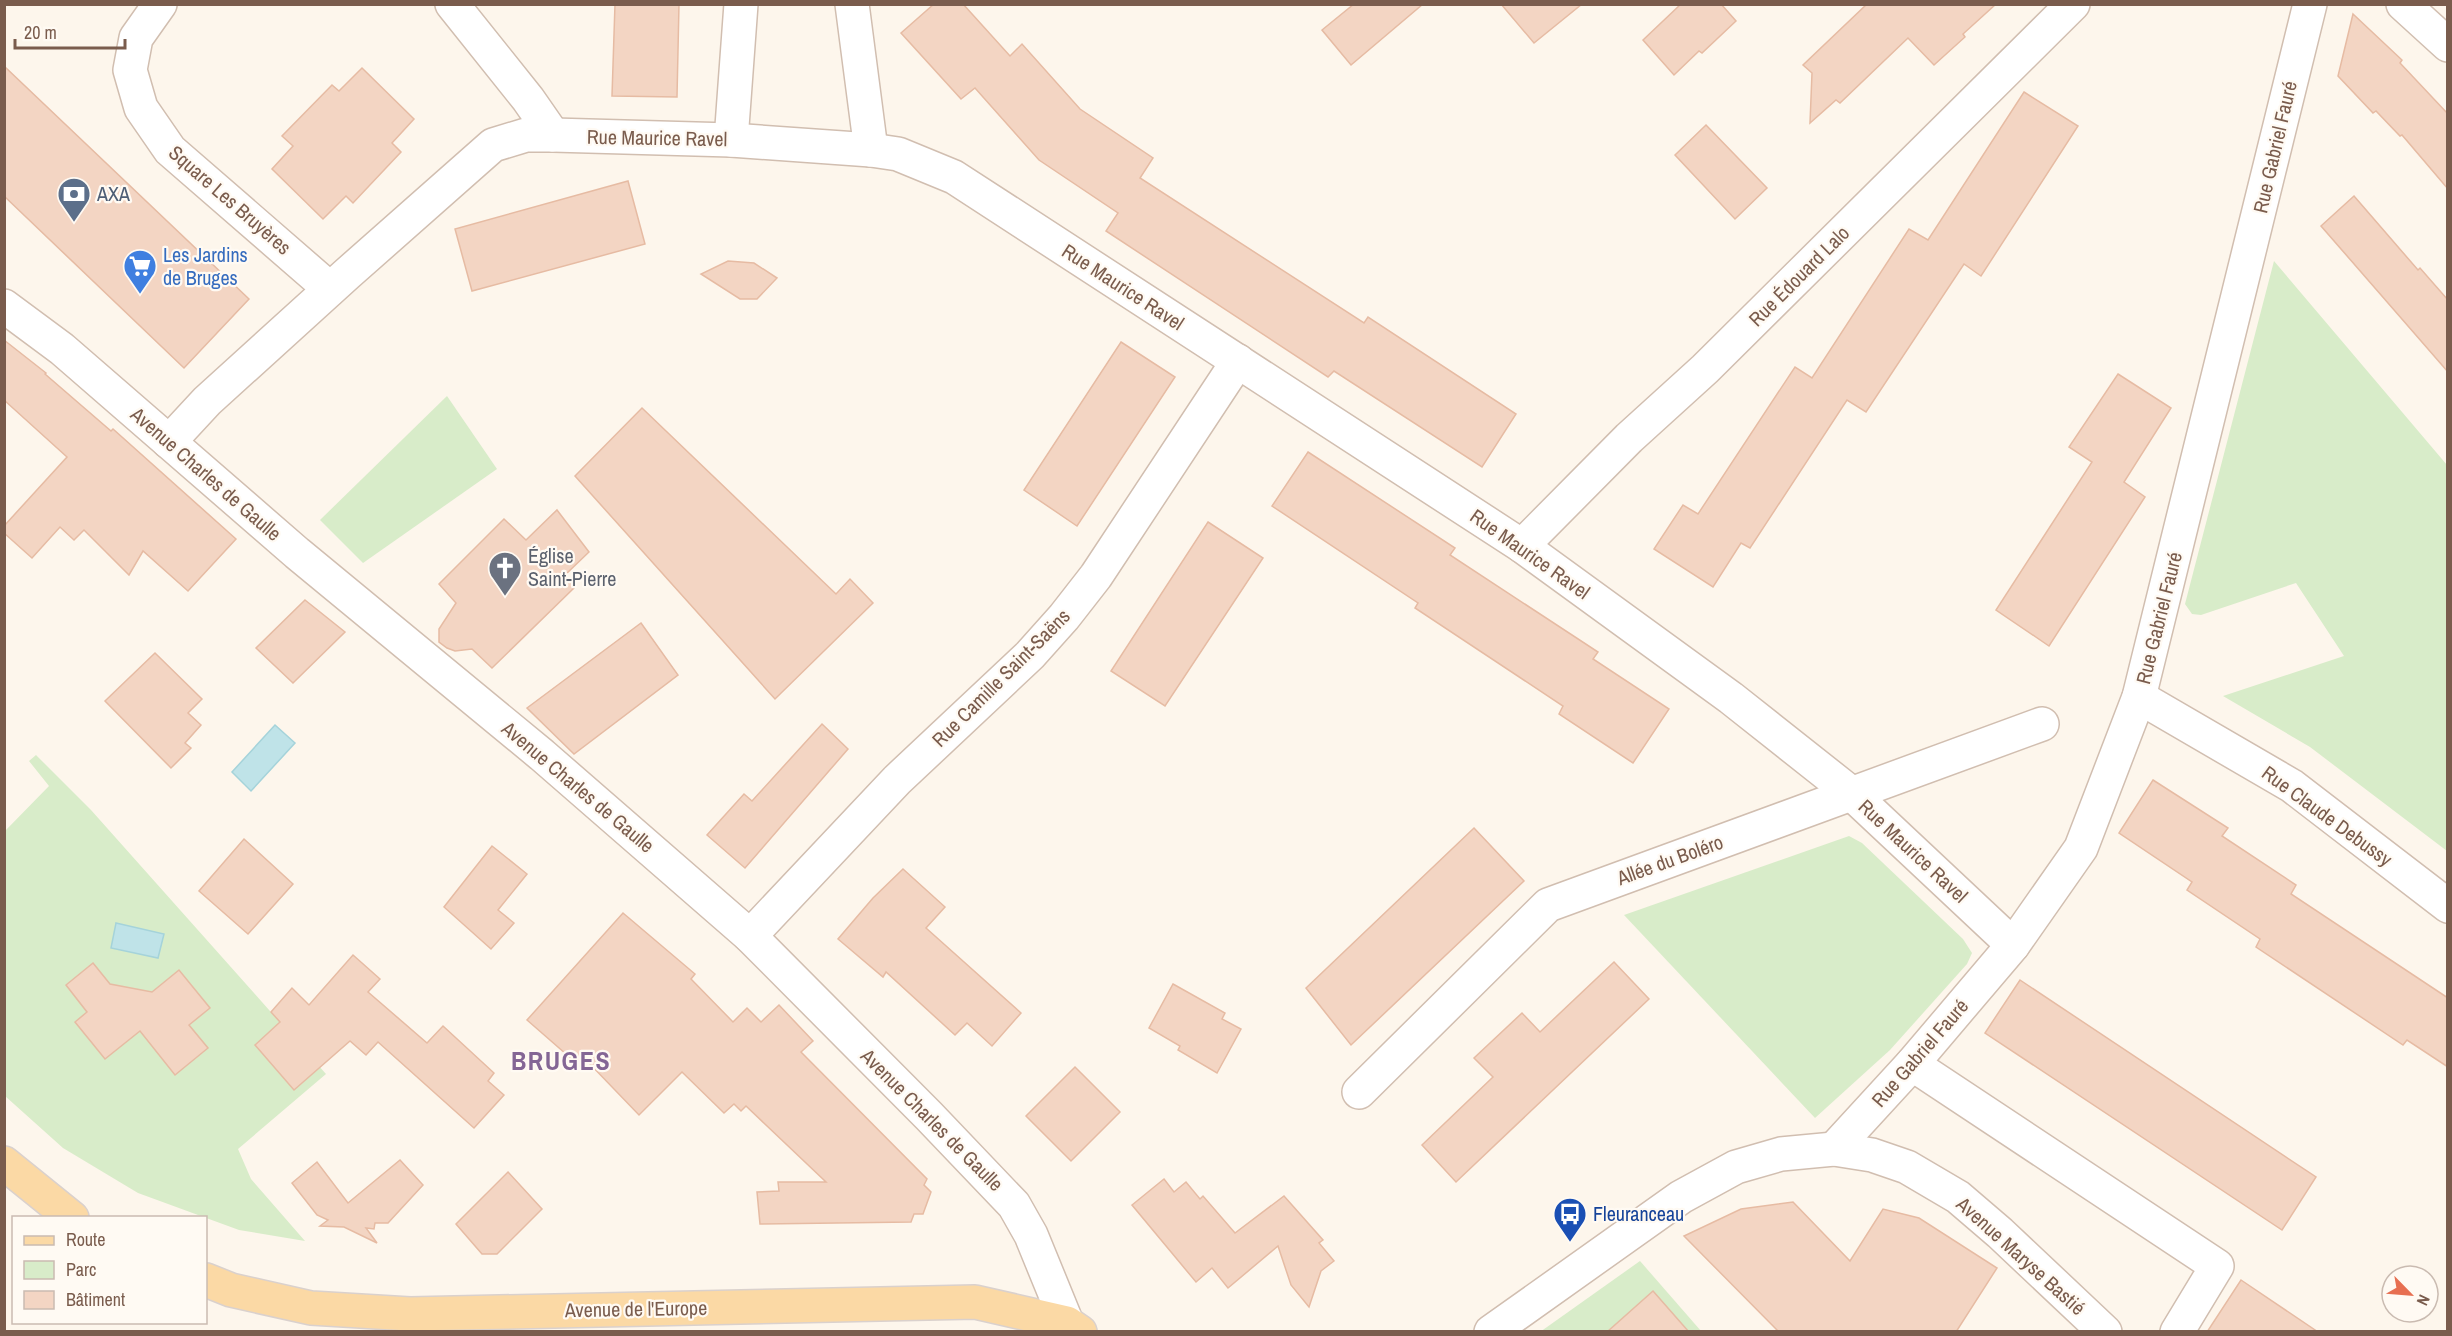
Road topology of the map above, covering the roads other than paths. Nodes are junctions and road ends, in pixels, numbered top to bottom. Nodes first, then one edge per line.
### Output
1 (160, 4) edge
2 (452, 4) edge
3 (741, 4) edge
4 (852, 4) edge
5 (2073, 4) edge
6 (2310, 4) edge
7 (2403, 4) edge
8 (2448, 45) edge
9 (553, 135) junction
10 (731, 140) junction
11 (871, 150) junction
12 (330, 289) junction
13 (4, 306) edge
14 (1238, 361) junction
15 (169, 442) junction
16 (1522, 546) junction
17 (2139, 697) junction
18 (2042, 724) dead end
19 (1851, 793) junction
20 (2448, 906) edge
21 (750, 936) junction
22 (2013, 945) junction
23 (1912, 1064) junction
24 (1359, 1092) dead end
25 (1834, 1149) junction
26 (4, 1163) edge
27 (70, 1216) edge
28 (207, 1280) edge
29 (1074, 1327) edge
30 (1491, 1332) edge
31 (2105, 1332) edge
32 (2177, 1332) edge

1 - 12 street, Square Les Bruyères
2 - 9 street
3 - 10 street
4 - 11 street
5 - 16 street, Rue Édouard Lalo
6 - 17 street, Rue Gabriel Fauré
7 - 8 street
9 - 10 street, Rue Maurice Ravel
9 - 12 street, Rue Maurice Ravel
10 - 11 street, Rue Maurice Ravel
11 - 14 street, Rue Maurice Ravel
12 - 15 street, Rue Maurice Ravel
13 - 15 street, Avenue Charles de Gaulle
14 - 16 street, Rue Maurice Ravel
14 - 21 street, Rue Camille Saint-Saëns
15 - 21 street, Avenue Charles de Gaulle
16 - 19 street, Rue Maurice Ravel
17 - 20 street, Rue Claude Debussy
17 - 22 street, Rue Gabriel Fauré
18 - 19 street, Allée du Boléro
19 - 22 street, Rue Maurice Ravel
19 - 24 street, Allée du Boléro
21 - 29 street, Avenue Charles de Gaulle
22 - 23 street, Rue Gabriel Fauré
23 - 25 street, Rue Gabriel Fauré
23 - 32 street
25 - 30 street, Avenue Maryse Bastié
25 - 31 street, Avenue Maryse Bastié
26 - 27 main road
28 - 29 main road, Avenue de l'Europe

